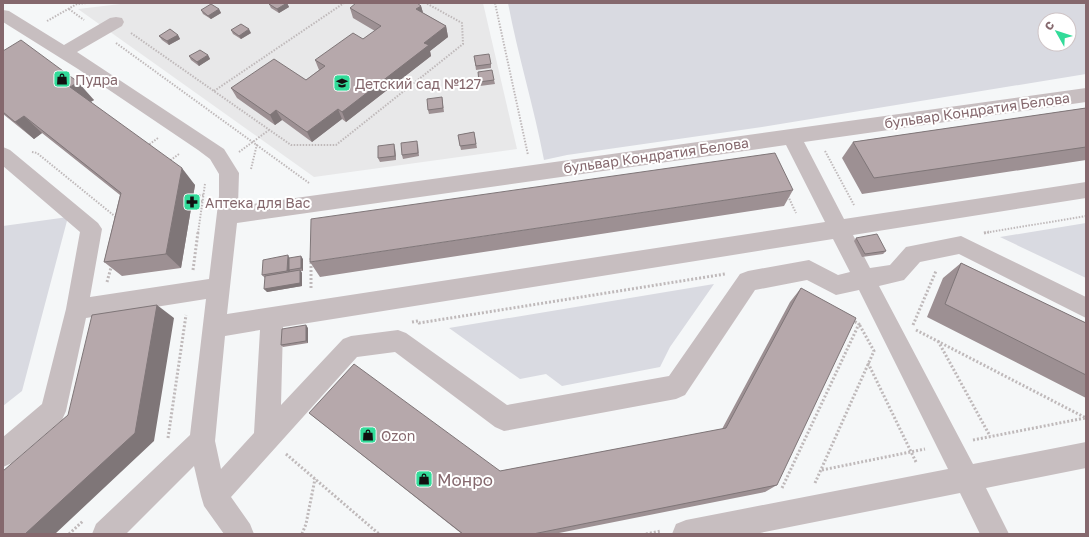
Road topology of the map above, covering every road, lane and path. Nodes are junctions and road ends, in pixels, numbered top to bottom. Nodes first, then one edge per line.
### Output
1 (86, 3) edge
2 (344, 3) edge
3 (426, 3) edge
4 (495, 3) edge
5 (76, 4) edge
6 (69, 8) junction
7 (3, 15) edge
8 (116, 22) joint
9 (100, 31) junction
10 (34, 34) junction
11 (21, 48) edge
12 (64, 52) junction
13 (214, 91) junction
14 (1086, 95) edge
15 (791, 136) junction
16 (158, 138) dead end
17 (822, 145) dead end
18 (145, 148) edge
19 (37, 153) edge
20 (179, 154) dead end
21 (7, 163) edge
22 (166, 163) edge
23 (532, 173) junction
24 (206, 181) dead end
25 (312, 182) dead end
26 (1086, 190) edge
27 (786, 193) edge
28 (204, 195) junction
29 (193, 196) dead end
30 (203, 201) junction
31 (192, 202) dead end
32 (854, 205) dead end
33 (796, 214) dead end
34 (227, 216) junction
35 (1086, 216) edge
36 (122, 222) edge
37 (839, 229) junction
38 (981, 233) dead end
39 (311, 257) edge
40 (113, 258) edge
41 (938, 265) dead end
42 (726, 274) dead end
43 (192, 276) dead end
44 (865, 279) junction
45 (219, 287) junction
46 (106, 288) edge
47 (310, 288) edge
48 (77, 308) junction
49 (187, 308) dead end
50 (1086, 308) edge
51 (846, 317) edge
52 (272, 318) junction
53 (411, 322) dead end
54 (859, 324) junction
55 (215, 327) junction
56 (938, 341) junction
57 (868, 363) junction
58 (1086, 418) edge
59 (990, 436) dead end
60 (267, 438) junction
61 (168, 440) dead end
62 (202, 441) junction
63 (3, 454) edge
64 (1086, 455) edge
65 (967, 478) junction
66 (315, 479) junction
67 (928, 486) junction
68 (813, 488) dead end
69 (779, 494) edge
70 (214, 496) junction
71 (106, 534) edge
72 (240, 534) edge
73 (302, 534) edge
74 (379, 534) edge
75 (686, 534) edge
76 (995, 534) edge

1 - 5 path
2 - 13 path
3 - 13 path
4 - 23 path
5 - 6 path
6 - 9 path
6 - 10 path
7 - 10 street
8 - 9 street
8 - 13 path
9 - 12 street
9 - 25 path
10 - 11 street
10 - 12 street
12 - 34 street
14 - 15 street, бульвар Кондратия Белова
15 - 23 street, бульвар Кондратия Белова
15 - 37 street
16 - 18 path
17 - 32 path
19 - 36 path
20 - 22 path
21 - 48 street
23 - 34 street, бульвар Кондратия Белова
24 - 28 path
26 - 37 street
27 - 33 path
28 - 29 path
28 - 30 path
30 - 31 path
30 - 43 path
34 - 45 street
35 - 38 path
37 - 44 street
37 - 52 street
39 - 47 path
40 - 46 path
41 - 56 path
42 - 53 path
44 - 50 street
44 - 60 street
44 - 65 street
45 - 48 street
45 - 55 street
48 - 63 street
49 - 61 path
51 - 54 path
52 - 55 street
52 - 60 street
54 - 57 path
54 - 69 path
55 - 62 street
56 - 58 path
56 - 59 path
57 - 67 path
57 - 68 path
60 - 66 path
60 - 70 street
62 - 70 street
62 - 71 street
64 - 65 street
65 - 67 street
65 - 76 street
66 - 73 path
66 - 74 path
67 - 75 street
70 - 72 street

